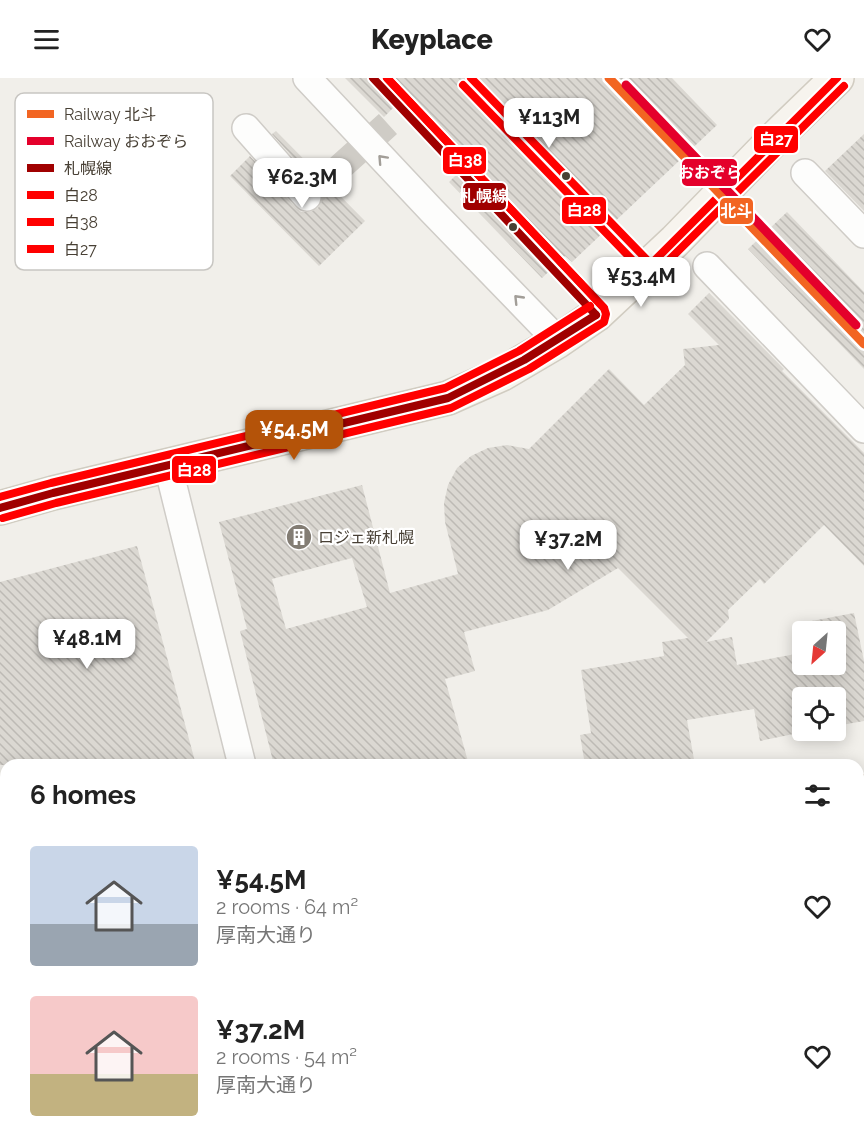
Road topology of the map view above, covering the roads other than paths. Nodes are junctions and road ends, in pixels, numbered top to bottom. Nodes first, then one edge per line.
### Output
1 (307, 78) edge
2 (837, 78) edge
3 (246, 128) dead end
4 (805, 173) dead end
5 (308, 197) dead end
6 (864, 234) edge
7 (707, 266) dead end
8 (558, 341) junction
9 (864, 429) edge
10 (168, 466) junction
11 (0, 508) edge
12 (241, 759) edge

8 -> 1 street
2 - 8 street
3 - 5 street
4 - 6 street
7 - 9 street
8 - 10 street
10 - 11 street
10 - 12 street

